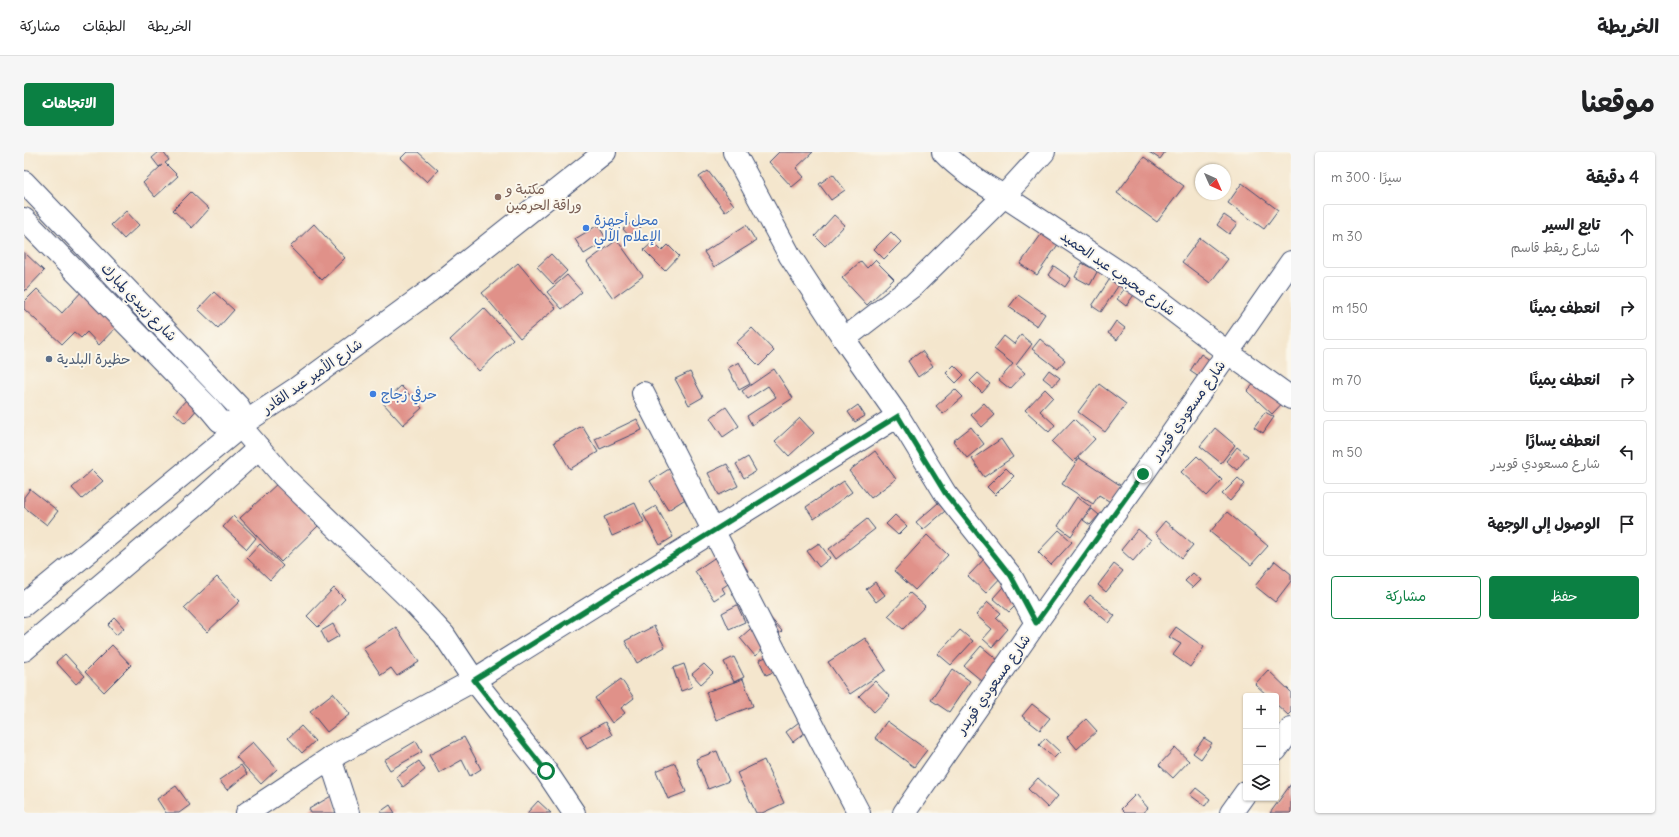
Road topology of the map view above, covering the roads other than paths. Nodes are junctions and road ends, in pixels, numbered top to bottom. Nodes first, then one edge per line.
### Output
1 (605, 152) edge
2 (734, 152) edge
3 (943, 152) edge
4 (1044, 152) edge
5 (24, 182) edge
6 (1004, 196) junction
7 (24, 219) edge
8 (1291, 262) edge
9 (844, 339) junction
10 (1227, 352) junction
11 (643, 393) dead end
12 (1291, 398) edge
13 (898, 416) junction
14 (241, 427) junction
15 (259, 448) junction
16 (714, 532) junction
17 (24, 605) edge
18 (1036, 623) junction
19 (24, 650) edge
20 (474, 680) junction
21 (1291, 728) edge
22 (1279, 746) edge
23 (330, 758) junction
24 (1243, 796) edge
25 (247, 813) edge
26 (348, 813) edge
27 (574, 813) edge
28 (859, 813) edge
29 (904, 813) edge
30 (1231, 813) edge

1 - 14 street, شارع الأمير عبد القادر
2 - 9 street
3 - 6 street, شارع محبوب عبد الحميد
4 - 6 street
5 - 14 street, شارع زبيدي لمبارك
6 - 9 street
6 - 10 street, شارع محبوب عبد الحميد
7 - 14 street
8 - 10 street, شارع مسعودي قويدر
9 - 13 street
10 - 12 street, شارع محبوب عبد الحميد
10 - 18 street, شارع مسعودي قويدر
11 - 16 street
13 - 16 street
13 - 18 street
14 - 15 street
14 - 17 street, شارع الأمير عبد القادر
15 - 19 street
15 - 20 street
16 - 20 street
16 - 28 street
18 - 29 street, شارع مسعودي قويدر
20 - 23 street
20 - 27 street
21 - 22 street
23 - 25 street
23 - 26 street
24 - 30 street

